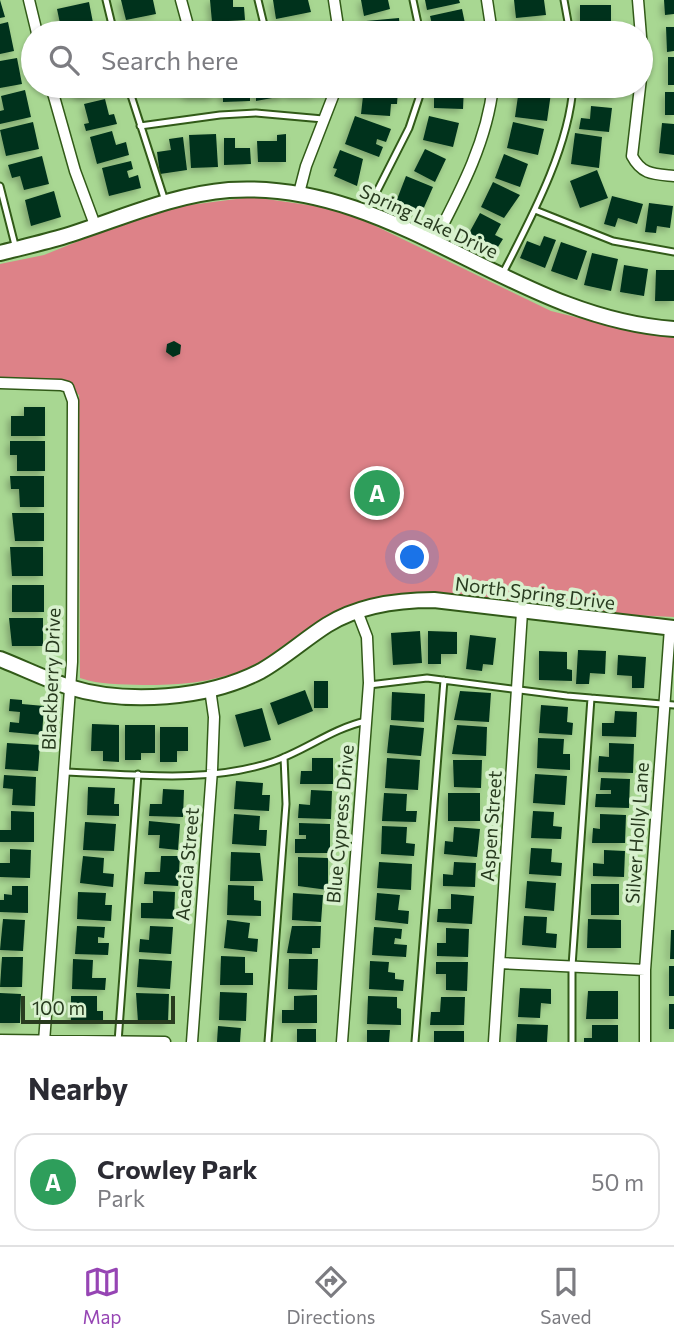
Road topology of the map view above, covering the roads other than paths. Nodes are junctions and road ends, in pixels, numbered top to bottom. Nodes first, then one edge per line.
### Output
1 (29, 0) edge
2 (106, 0) edge
3 (181, 0) edge
4 (258, 0) edge
5 (334, 0) edge
6 (413, 0) edge
7 (487, 0) edge
8 (564, 0) edge
9 (638, 0) edge
10 (34, 21) edge
11 (111, 21) edge
12 (187, 21) edge
13 (263, 21) edge
14 (337, 21) edge
15 (418, 21) edge
16 (490, 21) edge
17 (568, 21) edge
18 (640, 21) edge
19 (54, 98) edge
20 (132, 98) edge
21 (332, 98) edge
22 (419, 98) edge
23 (492, 98) edge
24 (571, 98) edge
25 (638, 98) edge
26 (323, 119) junction
27 (140, 126) junction
28 (674, 176) edge
29 (0, 186) edge
30 (299, 193) junction
31 (165, 201) junction
32 (535, 210) junction
33 (367, 211) junction
34 (95, 225) junction
35 (434, 242) junction
36 (16, 249) junction
37 (674, 252) edge
38 (0, 253) edge
39 (501, 276) junction
40 (674, 329) edge
41 (0, 383) edge
42 (357, 611) junction
43 (522, 612) junction
44 (672, 628) edge
45 (0, 659) edge
46 (444, 680) junction
47 (369, 685) junction
48 (71, 687) junction
49 (210, 689) junction
50 (517, 690) junction
51 (591, 698) junction
52 (669, 704) edge
53 (366, 721) junction
54 (284, 757) junction
55 (64, 772) junction
56 (138, 774) junction
57 (212, 776) junction
58 (500, 963) junction
59 (572, 966) junction
60 (645, 970) junction
61 (0, 1040) edge
62 (44, 1041) edge
63 (118, 1042) edge
64 (165, 1042) edge
65 (192, 1042) edge
66 (268, 1042) edge
67 (342, 1042) edge
68 (415, 1042) edge
69 (494, 1042) edge
70 (572, 1042) edge
71 (645, 1042) edge

1 - 10 street
2 - 11 lane
3 - 12 street
4 - 13 lane
5 - 14 street
6 - 15 lane
7 - 16 street
8 - 17 lane
9 - 18 street
19 - 34 street
20 - 27 lane
21 - 26 street
22 - 33 lane
23 - 35 street
24 - 32 lane
25 - 28 street
26 - 27 lane
26 - 30 street
27 - 31 lane
29 - 36 lane
30 - 31 street, Spring Lake Drive
30 - 33 street, Spring Lake Drive
31 - 34 street, Spring Lake Drive
32 - 37 lane
32 - 39 lane
33 - 35 street, Spring Lake Drive
34 - 36 street, Spring Lake Drive
35 - 39 street, Spring Lake Drive
36 - 38 street, Spring Lake Drive
39 - 40 street, Spring Lake Drive
41 - 48 street, Blackberry Drive
42 - 43 street, North Spring Drive
42 - 47 street, Blue Cypress Drive
42 - 49 street, North Spring Drive
43 - 44 street, North Spring Drive
43 - 50 street, Aspen Street
44 - 52 street, Silver Holly Lane
45 - 48 street, North Spring Drive
46 - 47 lane
46 - 50 lane
46 - 68 lane
47 - 53 street, Blue Cypress Drive
48 - 49 street, North Spring Drive
48 - 55 street, Blackberry Drive
49 - 57 street, Acacia Street
50 - 51 lane
50 - 58 street, Aspen Street
51 - 52 lane
51 - 59 lane
52 - 60 street, Silver Holly Lane
53 - 54 lane
53 - 67 street, Blue Cypress Drive
54 - 57 lane
54 - 66 lane
55 - 56 lane
55 - 62 street, Blackberry Drive
56 - 57 lane
56 - 63 lane
57 - 65 street, Acacia Street
58 - 59 street
58 - 69 street, Aspen Street
59 - 60 street
59 - 70 lane
60 - 71 street, Silver Holly Lane
61 - 62 street
62 - 63 street
63 - 64 street

